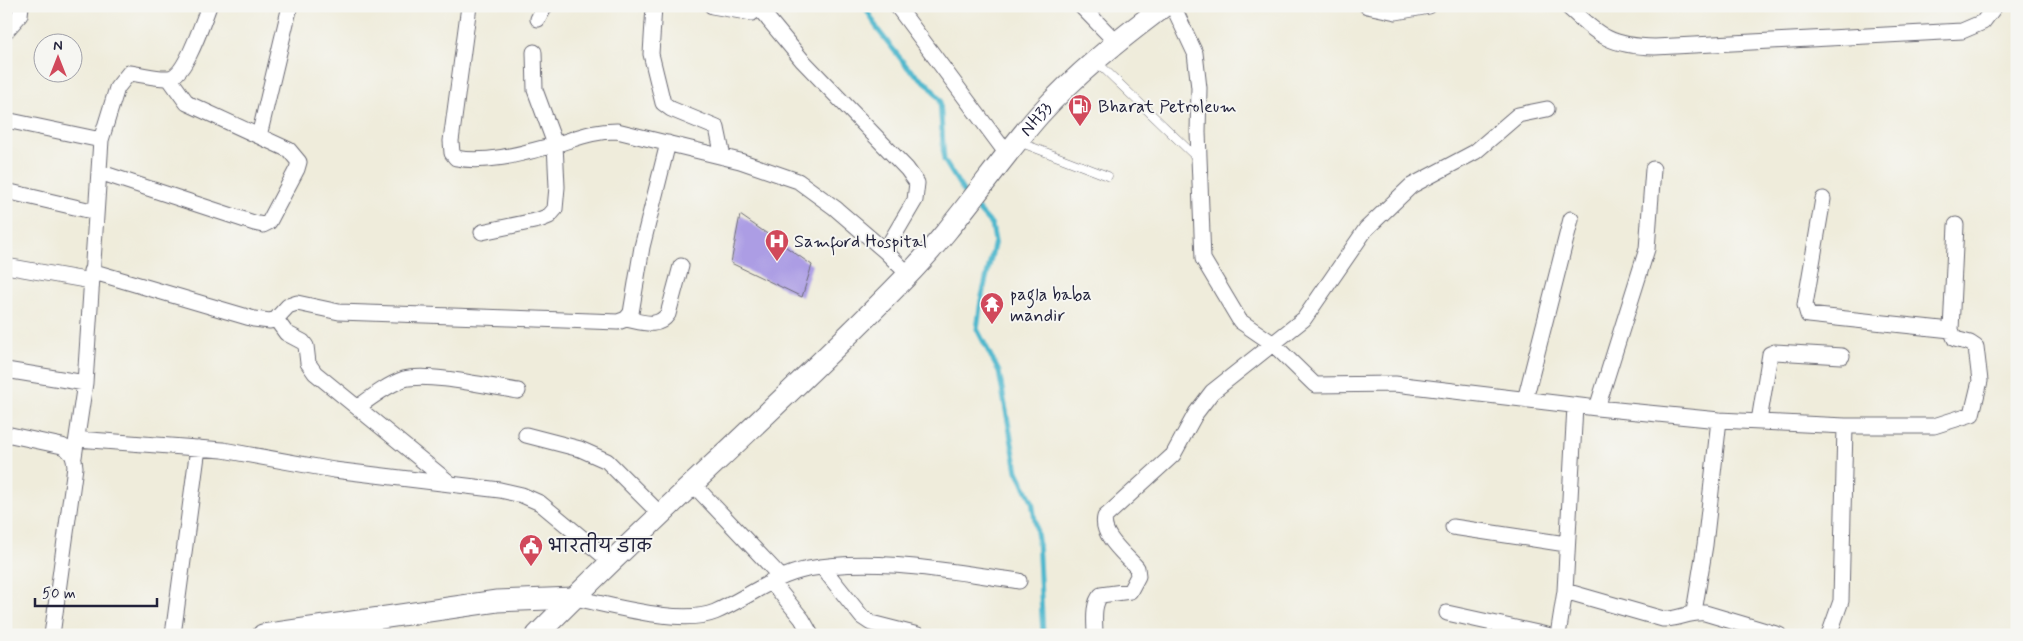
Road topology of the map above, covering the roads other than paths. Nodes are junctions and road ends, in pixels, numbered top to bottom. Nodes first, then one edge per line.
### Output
1 (21, 6) edge
2 (290, 6) edge
3 (468, 6) edge
4 (654, 6) edge
5 (712, 6) edge
6 (896, 6) edge
7 (1081, 6) edge
8 (1164, 6) edge
9 (1174, 6) edge
10 (1367, 6) edge
11 (1429, 6) edge
12 (1567, 6) edge
13 (1995, 6) edge
14 (205, 7) edge
15 (759, 7) edge
16 (6, 31) edge
17 (1117, 43) junction
18 (534, 52) dead end
19 (1096, 61) junction
20 (169, 78) junction
21 (1546, 109) dead end
22 (6, 120) edge
23 (259, 136) junction
24 (101, 140) junction
25 (668, 143) junction
26 (555, 144) junction
27 (1012, 148) junction
28 (723, 157) junction
29 (1200, 160) junction
30 (1653, 169) dead end
31 (99, 172) junction
32 (1108, 176) dead end
33 (6, 191) edge
34 (1823, 199) dead end
35 (96, 212) junction
36 (1571, 219) dead end
37 (1956, 225) dead end
38 (482, 232) dead end
39 (885, 251) junction
40 (6, 266) edge
41 (681, 266) dead end
42 (908, 275) junction
43 (91, 276) junction
44 (276, 319) junction
45 (626, 319) junction
46 (1950, 330) junction
47 (1272, 343) junction
48 (1842, 356) dead end
49 (6, 370) edge
50 (85, 383) junction
51 (518, 391) dead end
52 (1525, 400) junction
53 (1575, 406) junction
54 (358, 407) junction
55 (1597, 408) junction
56 (1719, 420) junction
57 (1759, 421) junction
58 (1846, 426) junction
59 (6, 434) edge
60 (526, 435) dead end
61 (77, 440) junction
62 (198, 448) junction
63 (74, 457) junction
64 (692, 483) junction
65 (451, 484) junction
66 (660, 514) junction
67 (1454, 528) dead end
68 (1566, 544) junction
69 (611, 562) junction
70 (822, 568) junction
71 (775, 579) junction
72 (1019, 581) dead end
73 (1565, 591) junction
74 (574, 598) junction
75 (1694, 612) junction
76 (1447, 613) dead end
77 (1480, 628) edge
78 (304, 631) edge
79 (52, 635) edge
80 (173, 635) edge
81 (263, 635) edge
82 (537, 635) edge
83 (811, 635) edge
84 (918, 635) edge
85 (1095, 635) edge
86 (1547, 635) edge
87 (1558, 635) edge
88 (1779, 635) edge
89 (1829, 635) edge

1 - 16 street
2 - 23 street
3 - 26 street
4 - 28 street
5 - 15 street
6 - 27 street
7 - 17 street
8 - 17 main road, NH33
9 - 29 street
10 - 11 street
12 - 13 street
14 - 20 street
15 - 39 street
17 - 19 main road, NH33
18 - 26 street
19 - 27 main road, NH33
19 - 29 lane
20 - 23 street
20 - 24 street
21 - 47 street
22 - 24 street
23 - 31 street
24 - 31 street
25 - 26 street
25 - 28 street
25 - 45 street
26 - 38 street
27 - 32 lane
27 - 42 main road, NH33
28 - 39 street
29 - 47 street
30 - 55 street
31 - 35 street
33 - 35 street
34 - 46 street
35 - 43 street
36 - 52 street
37 - 46 street
39 - 42 street
40 - 43 street
41 - 45 street
42 - 64 main road, NH33
43 - 44 street
43 - 50 street
44 - 45 street
44 - 54 street
46 - 58 street
47 - 52 street
47 - 85 street
48 - 57 street
49 - 50 street
50 - 61 street
51 - 54 street
52 - 53 street
53 - 55 street
53 - 68 street
54 - 65 street
55 - 56 street
56 - 57 street
56 - 75 street
57 - 58 street
58 - 89 street
59 - 63 street
60 - 66 street
61 - 62 street
61 - 63 street
62 - 65 street
62 - 80 street
63 - 79 street
64 - 66 main road, NH33
64 - 71 street
65 - 69 street
66 - 69 main road, NH33
67 - 68 street
68 - 73 street
69 - 74 main road, NH33
70 - 71 street
70 - 72 street
70 - 84 street
71 - 74 street
71 - 83 street
73 - 75 street
73 - 87 street
74 - 78 main road
74 - 82 main road, NH33
75 - 88 street
76 - 77 street
77 - 86 street
78 - 81 main road

